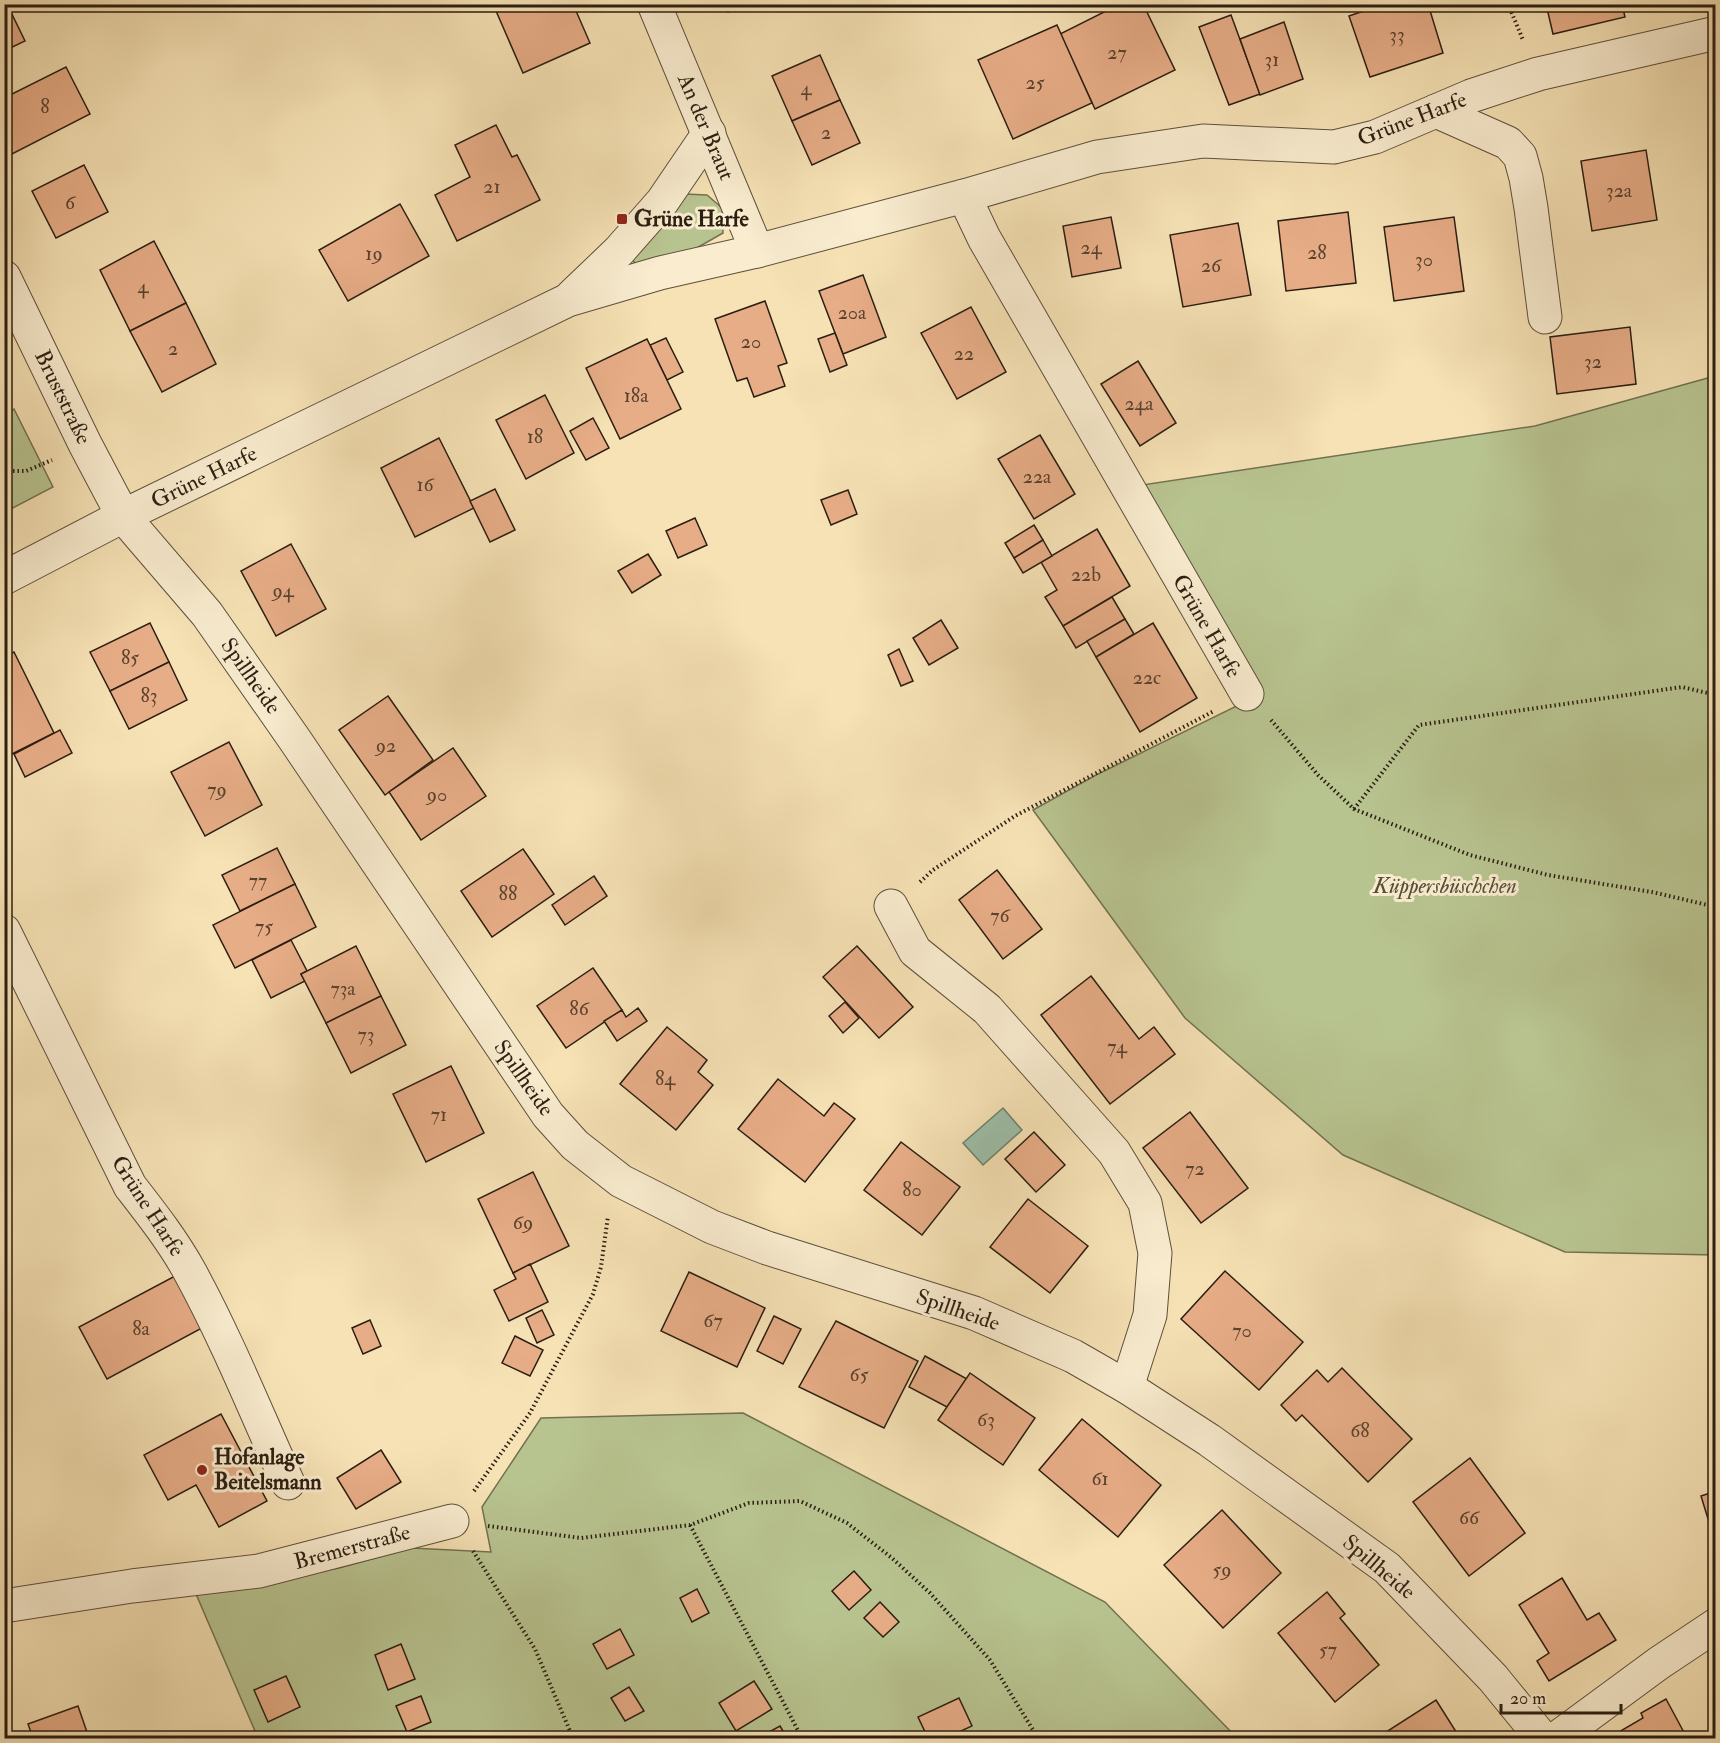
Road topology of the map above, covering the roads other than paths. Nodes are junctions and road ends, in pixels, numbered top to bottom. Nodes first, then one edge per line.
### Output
1 (654, 4) edge
2 (1716, 33) edge
3 (1436, 111) junction
4 (709, 133) junction
5 (964, 196) junction
6 (757, 250) junction
7 (4, 277) edge
8 (568, 300) junction
9 (1545, 317) dead end
10 (123, 516) junction
11 (4, 578) edge
12 (1247, 694) road end
13 (891, 906) road end
14 (4, 931) edge
15 (1127, 1387) junction
16 (288, 1483) dead end
17 (452, 1521) road end
18 (4, 1605) edge
19 (1716, 1625) edge
20 (1542, 1738) edge
21 (1557, 1738) edge

1 - 4 street, An der Braut
2 - 3 street, Grüne Harfe
3 - 5 street, Grüne Harfe
3 - 9 street
4 - 6 street, An der Braut
4 - 8 street, Grüne Harfe
5 - 6 street, Grüne Harfe
5 - 12 street, Grüne Harfe
6 - 8 street, Grüne Harfe
7 - 10 street, Bruststraße
8 - 10 street, Grüne Harfe
10 - 11 street, Grüne Harfe
10 - 15 street, Spillheide
13 - 15 street
14 - 16 street, Grüne Harfe
15 - 20 street, Spillheide
17 - 18 street, Bremerstraße
19 - 21 street

